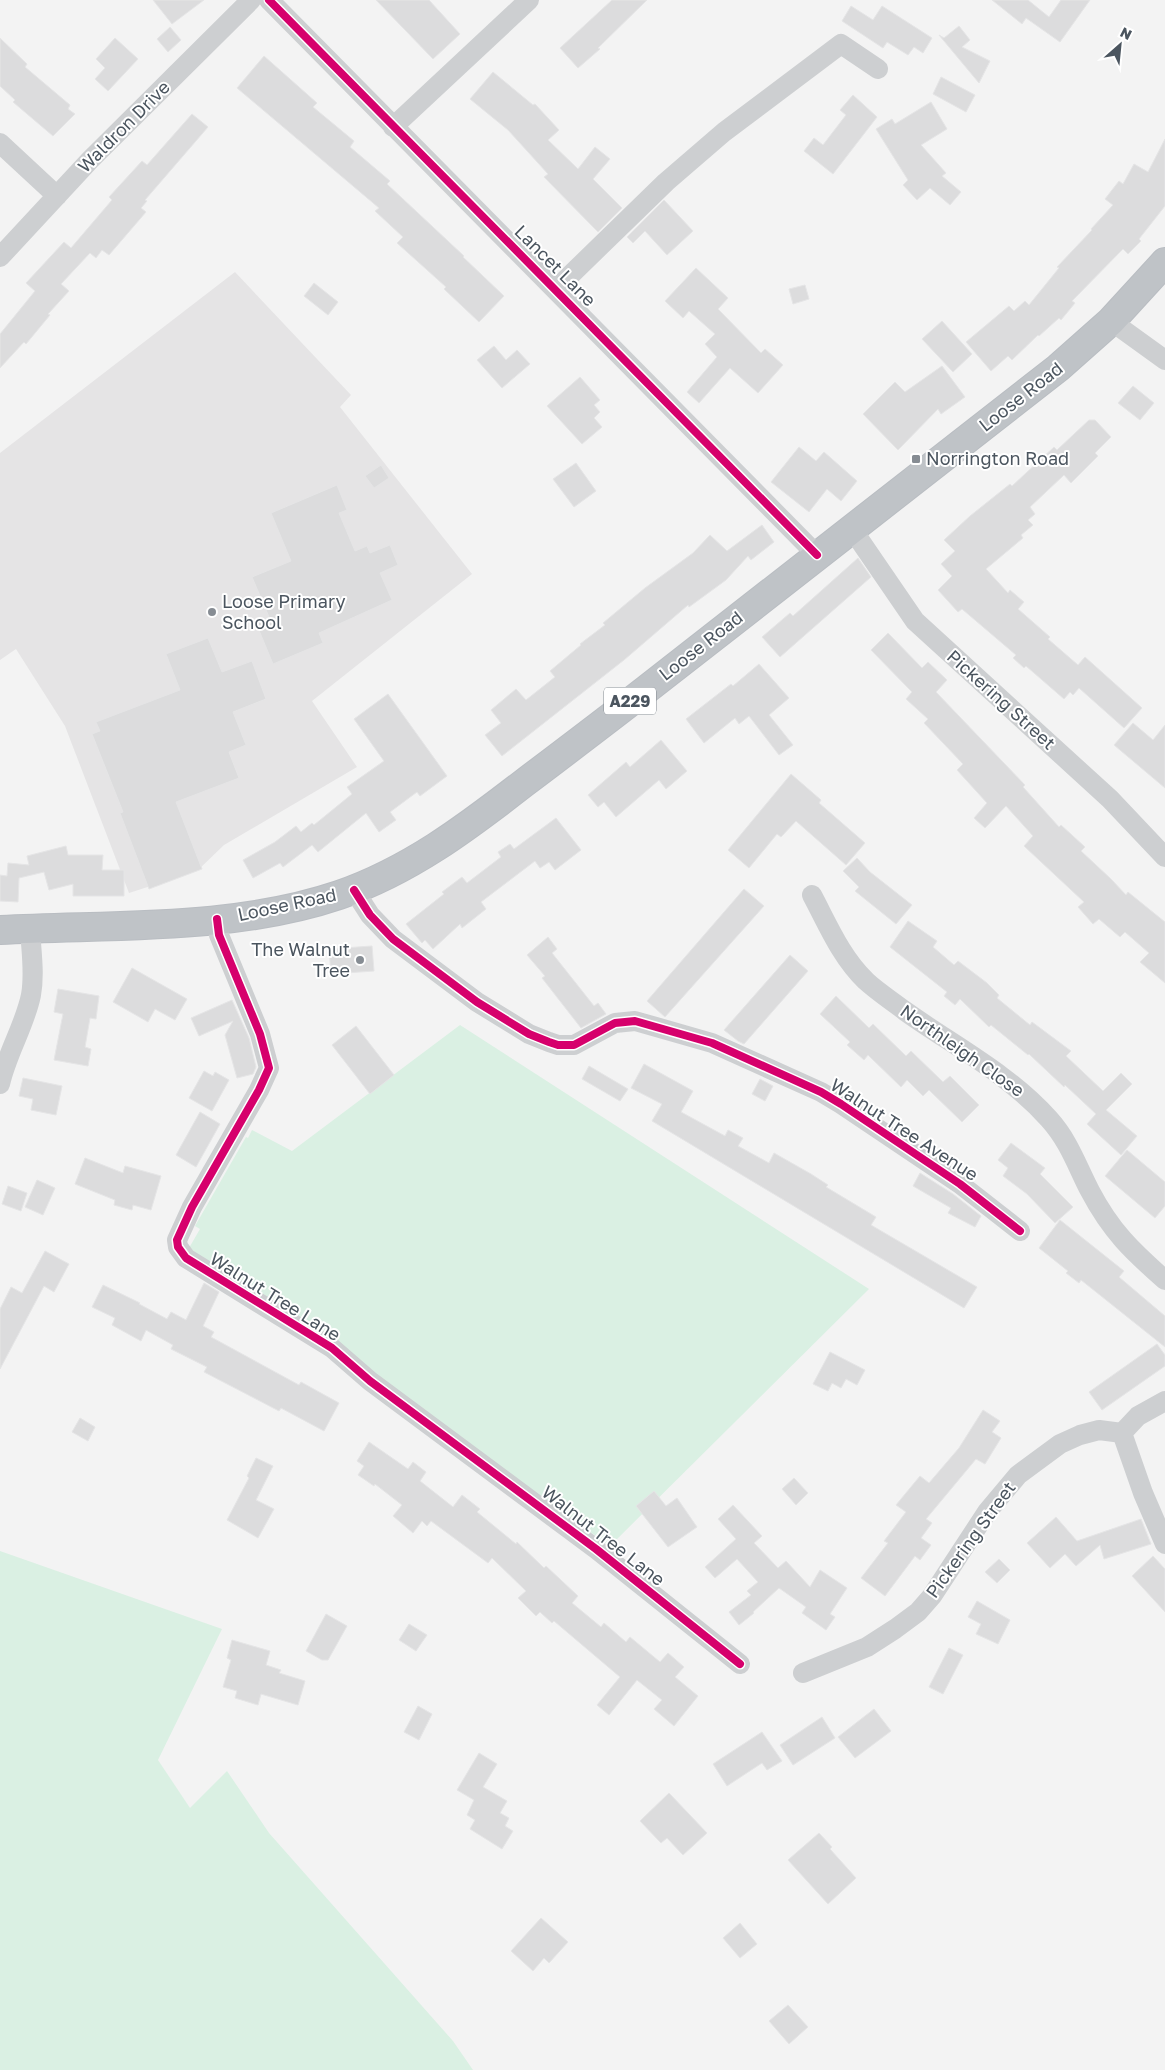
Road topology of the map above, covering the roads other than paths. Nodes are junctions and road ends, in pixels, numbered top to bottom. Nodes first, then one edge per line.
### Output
1 (251, 0) edge
2 (269, 0) edge
3 (529, 0) edge
4 (878, 69) dead end
5 (393, 126) junction
6 (0, 143) edge
7 (58, 196) junction
8 (0, 257) edge
9 (1165, 262) edge
10 (556, 289) junction
11 (1111, 321) junction
12 (1165, 360) edge
13 (852, 529) junction
14 (818, 555) junction
15 (1165, 857) edge
16 (354, 890) junction
17 (812, 895) dead end
18 (217, 919) junction
19 (30, 928) junction
20 (0, 930) edge
21 (0, 1084) edge
22 (1020, 1231) dead end
23 (1165, 1280) edge
24 (1165, 1401) edge
25 (1122, 1433) junction
26 (1165, 1544) edge
27 (740, 1664) dead end
28 (804, 1673) dead end

1 - 7 street, Waldron Drive
2 - 5 street, Lancet Lane
3 - 5 street
4 - 10 street
5 - 10 street, Lancet Lane
6 - 7 street
7 - 8 street, Waldron Drive
9 - 11 highway, Loose Road / A229
10 - 14 street, Lancet Lane
11 - 12 street
11 - 13 highway, Loose Road / A229
13 - 14 highway, Loose Road / A229
13 - 15 street, Pickering Street
14 - 16 highway, Loose Road / A229
16 - 18 highway, Loose Road / A229
16 - 22 street, Walnut Tree Avenue
17 - 23 street, Northleigh Close
18 - 19 highway, Loose Road / A229
18 - 27 street, Walnut Tree Lane
19 - 20 highway, Loose Road / A229
19 - 21 street
24 - 25 street
25 - 26 street
25 - 28 street, Pickering Street

